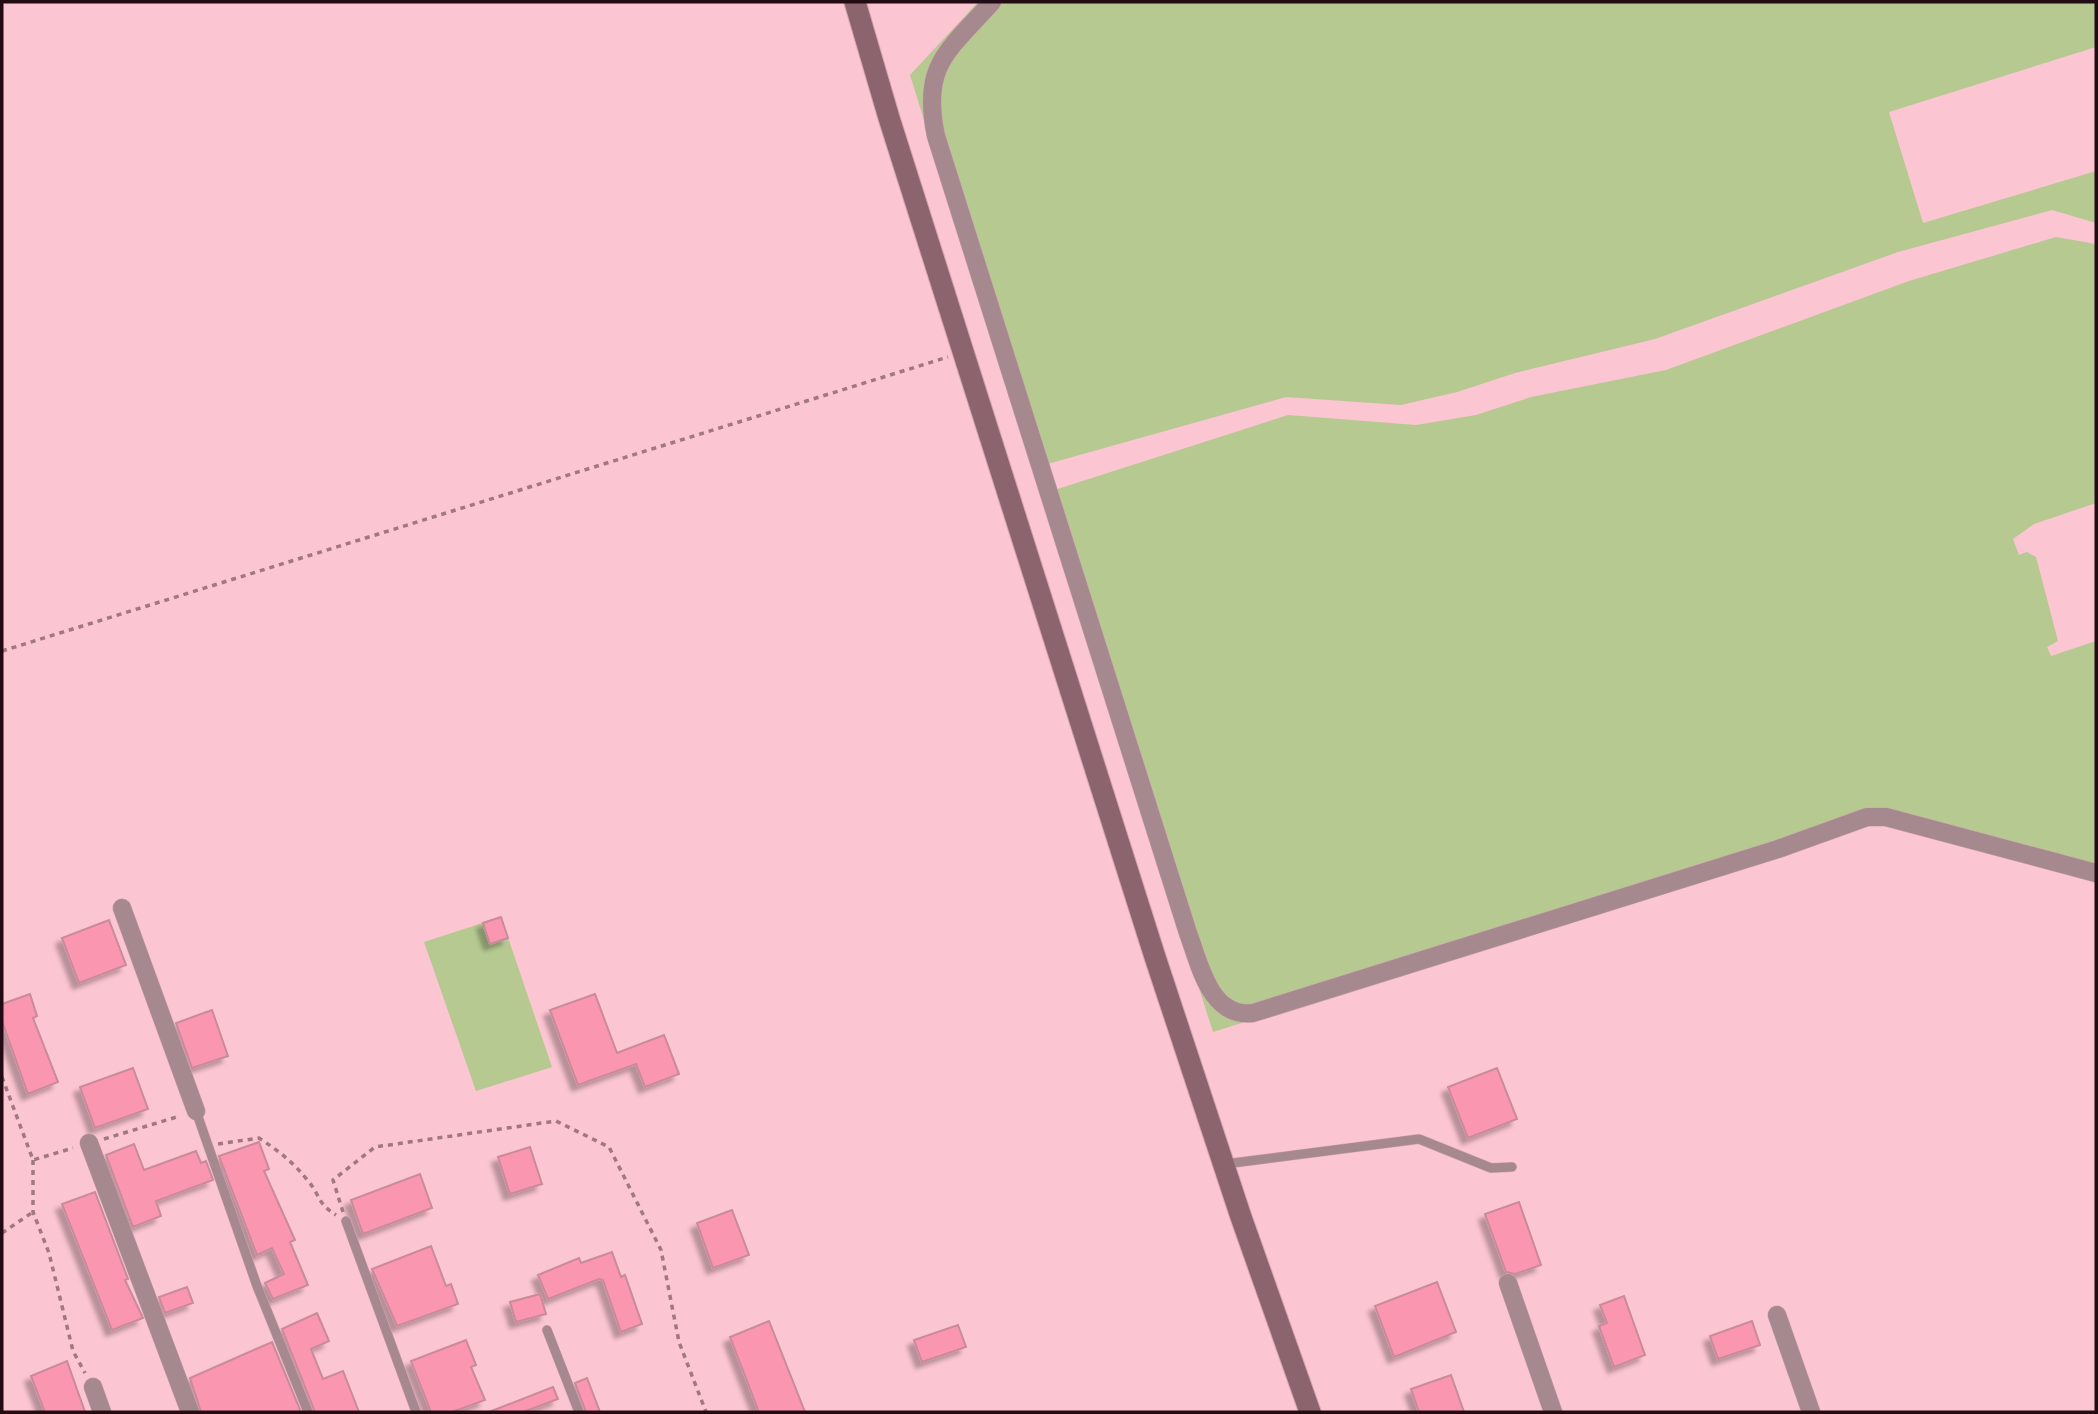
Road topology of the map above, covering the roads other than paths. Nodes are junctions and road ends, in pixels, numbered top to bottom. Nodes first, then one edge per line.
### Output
1 (855, 2) edge
2 (992, 2) edge
3 (2096, 873) edge
4 (122, 908) dead end
5 (196, 1111) joint
6 (89, 1143) dead end
7 (1223, 1164) junction
8 (1512, 1167) dead end
9 (346, 1221) road end
10 (1508, 1283) dead end
11 (1777, 1314) dead end
12 (547, 1330) dead end
13 (93, 1387) road end
14 (102, 1412) edge
15 (190, 1412) edge
16 (309, 1412) edge
17 (416, 1412) edge
18 (579, 1412) edge
19 (1310, 1412) edge
20 (1553, 1412) edge
21 (1811, 1412) edge

1 - 7 street
2 - 3 street
4 - 5 street
5 - 16 lane
6 - 15 street
7 - 8 lane
7 - 19 street
9 - 17 lane
10 - 20 street
11 - 21 street
12 - 18 lane
13 - 14 street

